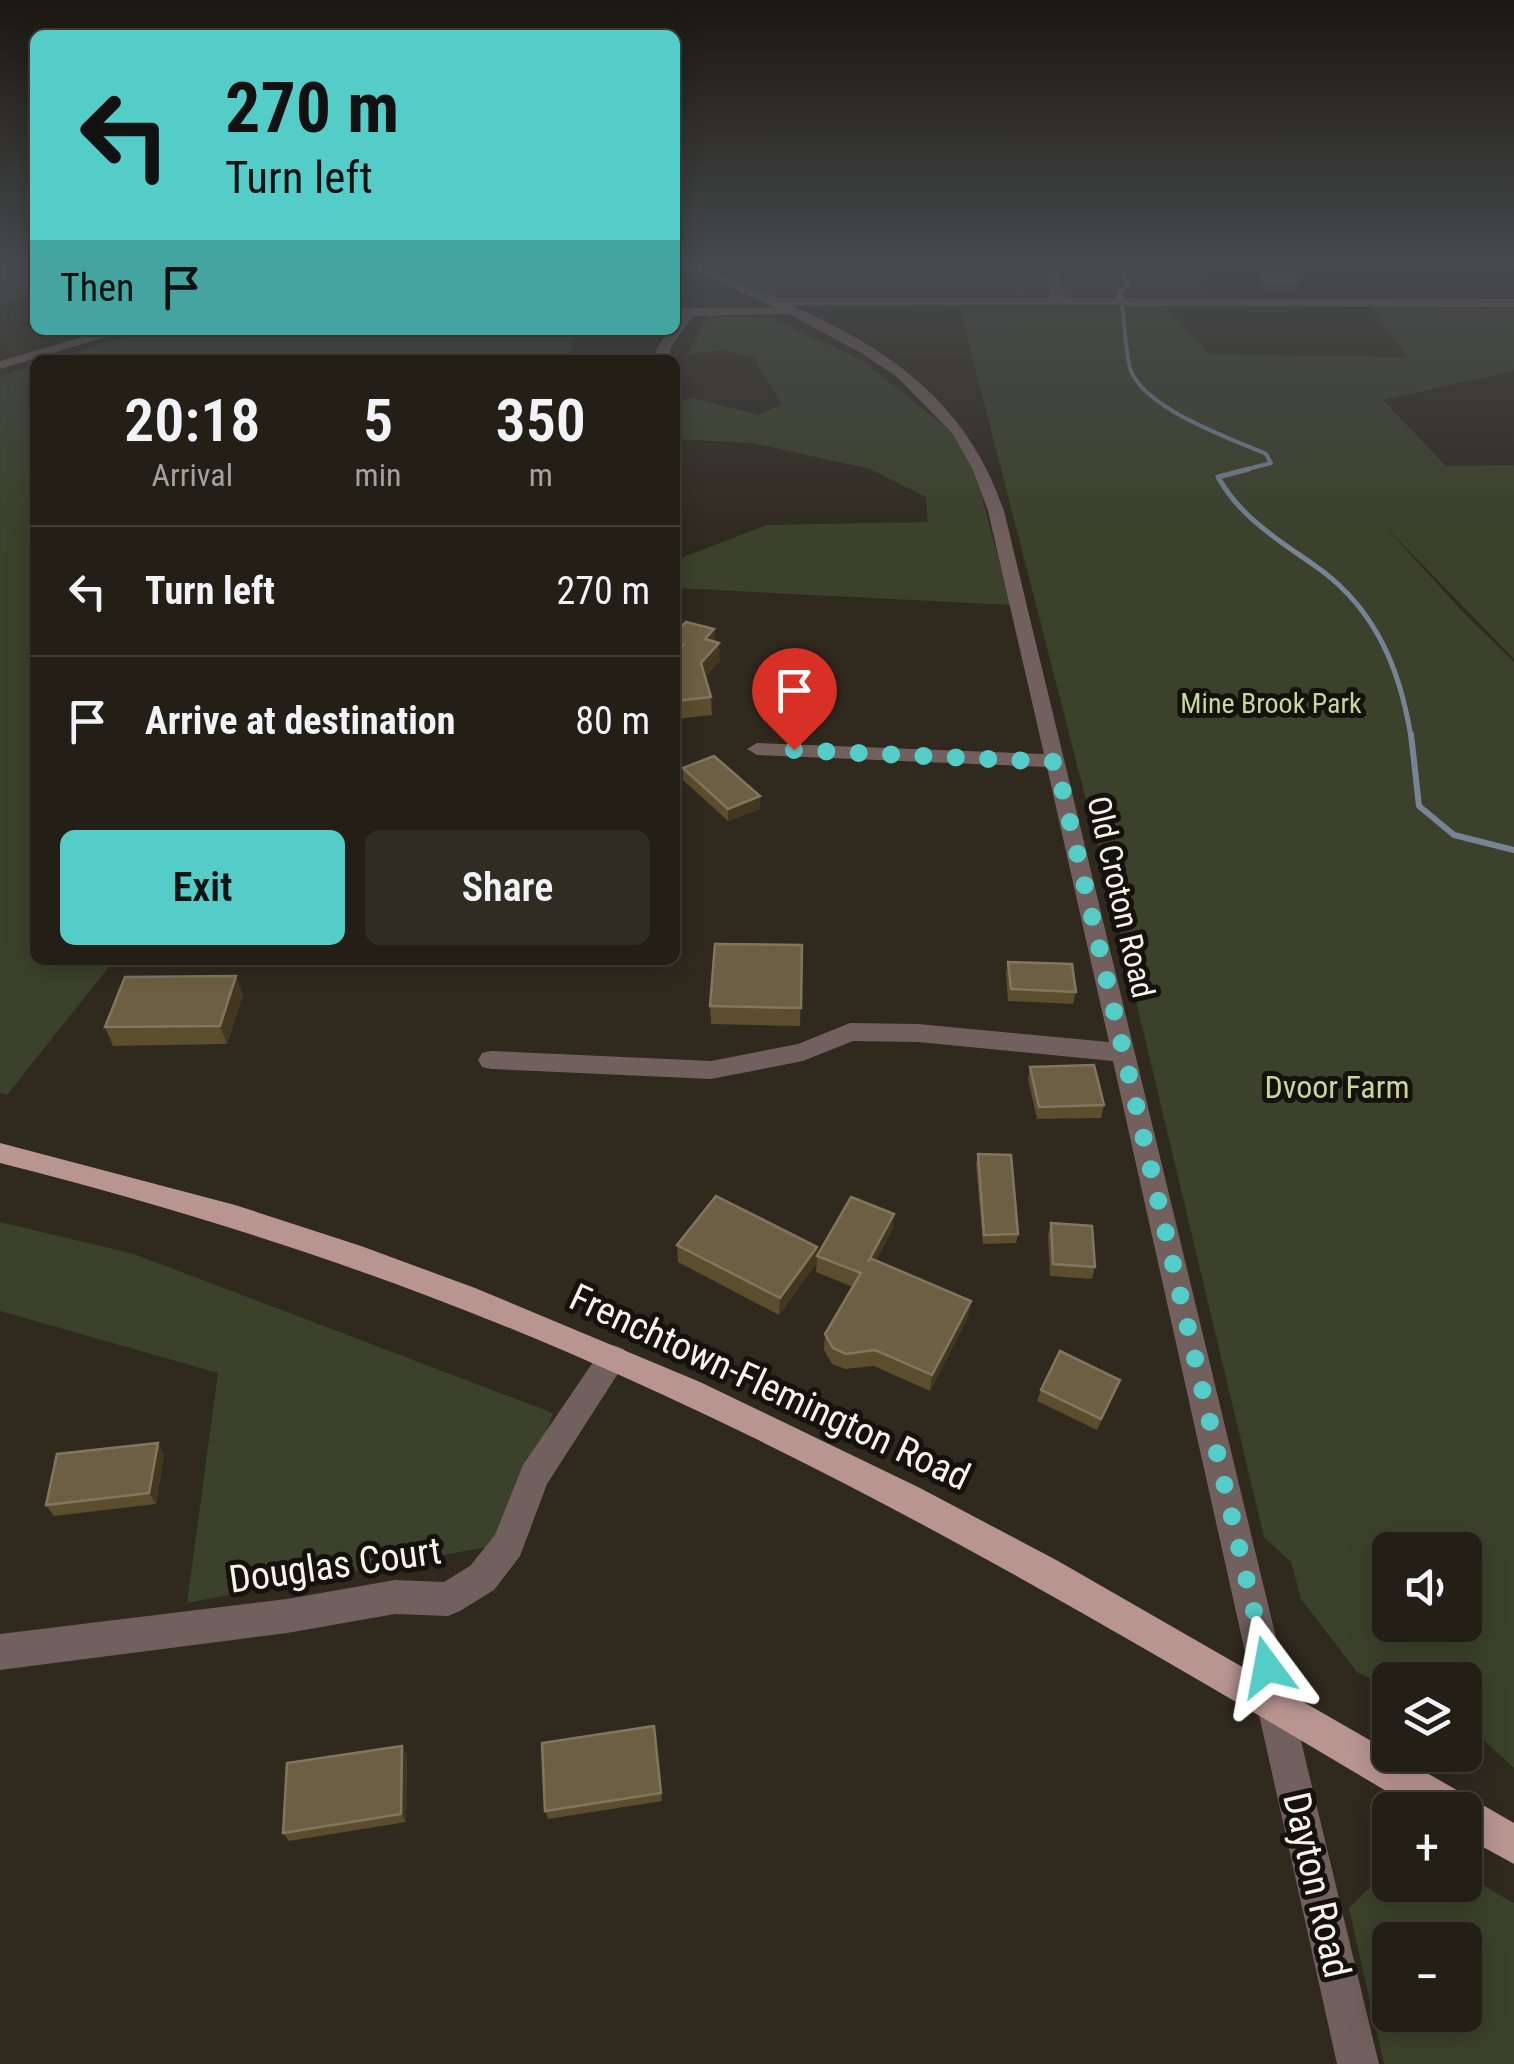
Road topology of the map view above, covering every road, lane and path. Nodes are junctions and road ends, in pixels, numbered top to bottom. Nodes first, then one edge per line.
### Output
1 (872, 358) edge
2 (757, 749) dead end
3 (1056, 762) junction
4 (1124, 1053) junction
5 (492, 1060) dead end
6 (0, 1153) edge
7 (614, 1358) junction
8 (0, 1652) edge
9 (1276, 1706) junction
10 (1423, 1792) edge
11 (1482, 1826) edge
12 (1514, 1845) edge
13 (1358, 2064) edge

1 - 3 street, Old Croton Road
2 - 3 street
3 - 4 street, Old Croton Road
4 - 5 street
4 - 9 street, Old Croton Road
6 - 7 main road, Frenchtown-Flemington Road
7 - 8 street, Douglas Court
7 - 9 main road, Frenchtown-Flemington Road
9 - 10 main road, Frenchtown-Flemington Road
9 - 13 street, Dayton Road
11 - 12 main road

